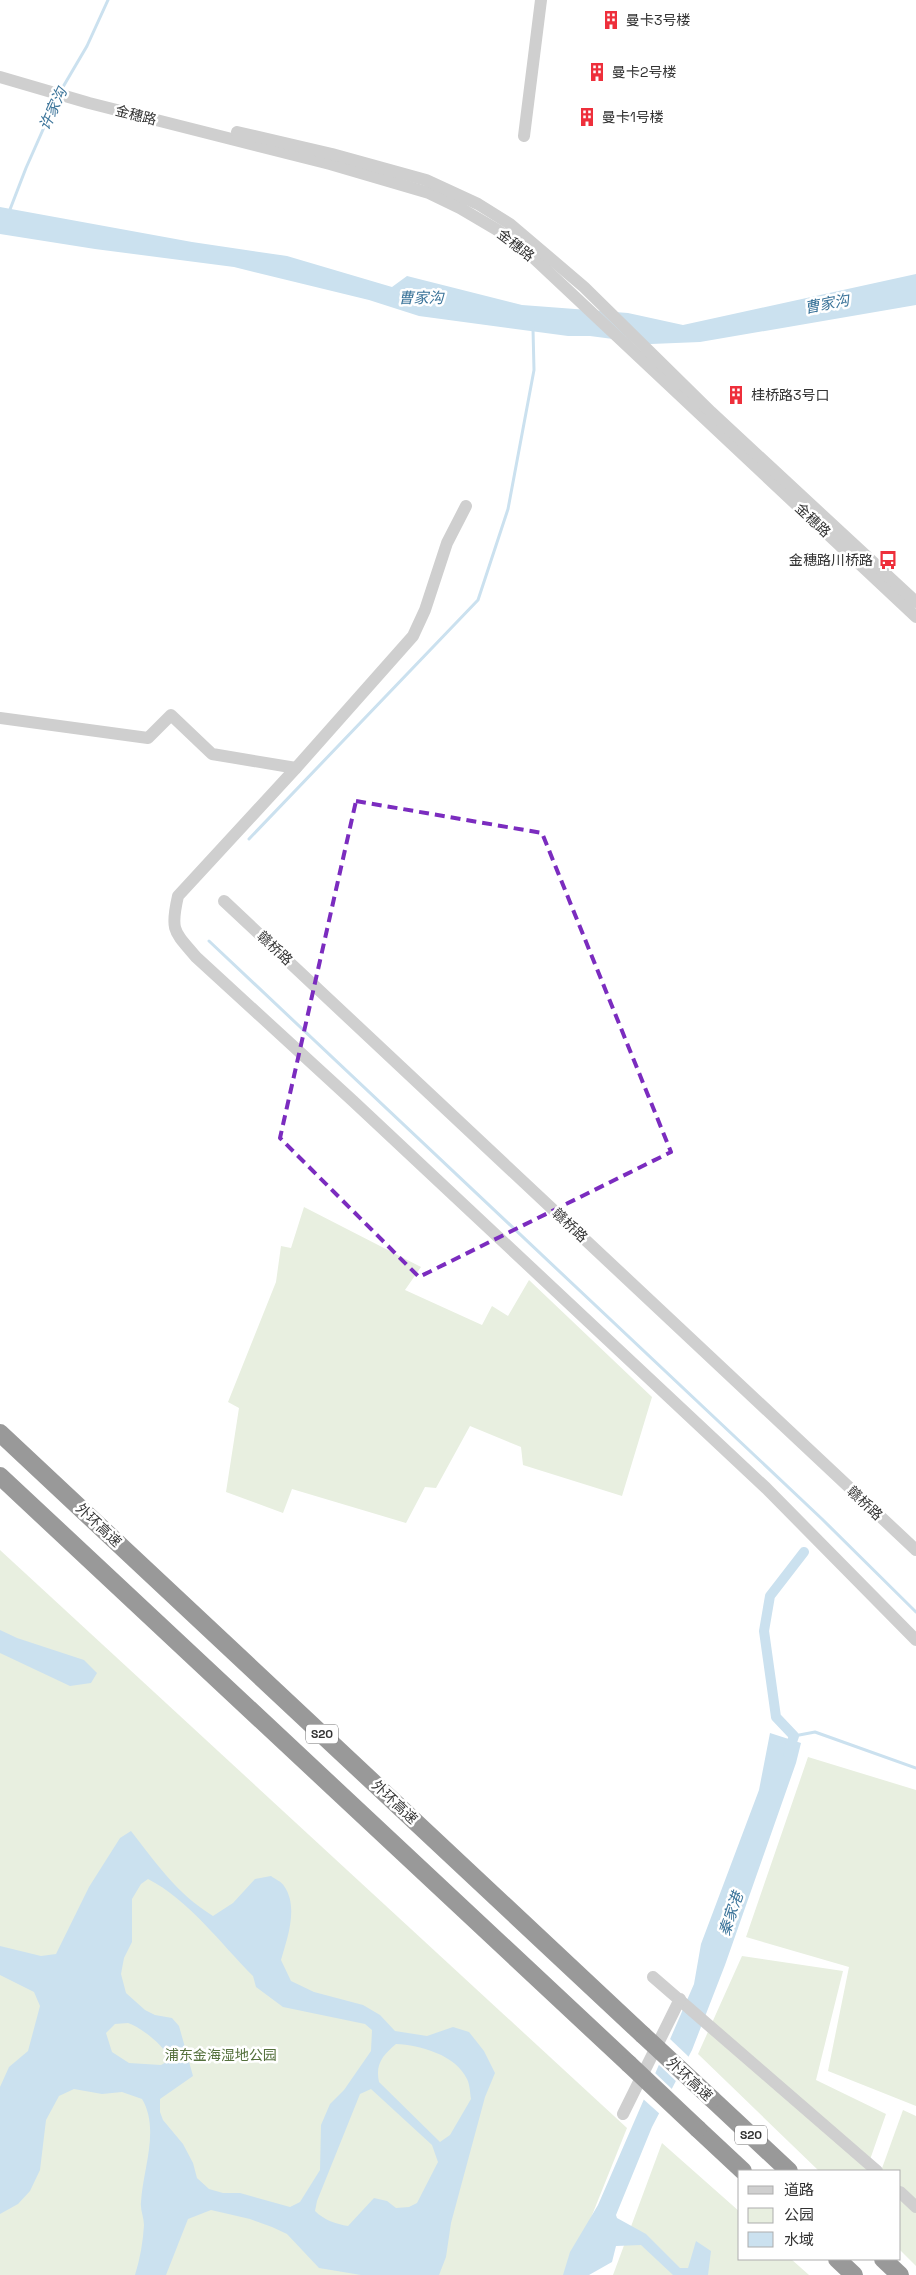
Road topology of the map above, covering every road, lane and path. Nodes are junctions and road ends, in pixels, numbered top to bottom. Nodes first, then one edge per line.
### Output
1 (541, 0) edge
2 (0, 71) edge
3 (0, 76) edge
4 (49, 88) junction
5 (90, 101) junction
6 (524, 136) dead end
7 (669, 378) junction
8 (466, 506) dead end
9 (916, 602) edge
10 (916, 616) edge
11 (0, 718) edge
12 (296, 768) junction
13 (224, 900) dead end
14 (0, 1433) edge
15 (0, 1476) edge
16 (916, 1550) edge
17 (916, 1640) edge
18 (653, 1977) dead end
19 (681, 2001) junction
20 (623, 2114) dead end
21 (742, 2170) edge
22 (788, 2170) edge
23 (876, 2170) edge
24 (901, 2193) edge
25 (916, 2207) edge
26 (838, 2260) edge
27 (884, 2260) edge
28 (854, 2275) edge
29 (900, 2275) edge

1 - 6 street
2 - 4 street, 金穗路
3 - 4 street, 金穗路
4 - 5 street, 金穗路
5 - 7 street, 金穗路
5 - 7 street, 金穗路
7 - 9 street, 金穗路
7 - 10 street, 金穗路
8 - 12 street
11 - 12 street
12 - 17 street
13 - 16 street, 赣桥路
14 - 22 highway, 外环高速 / S20, bridge
15 - 21 highway, S20, bridge
18 - 19 street
19 - 20 street
19 - 23 street
24 - 25 street
26 - 28 highway
27 - 29 highway

